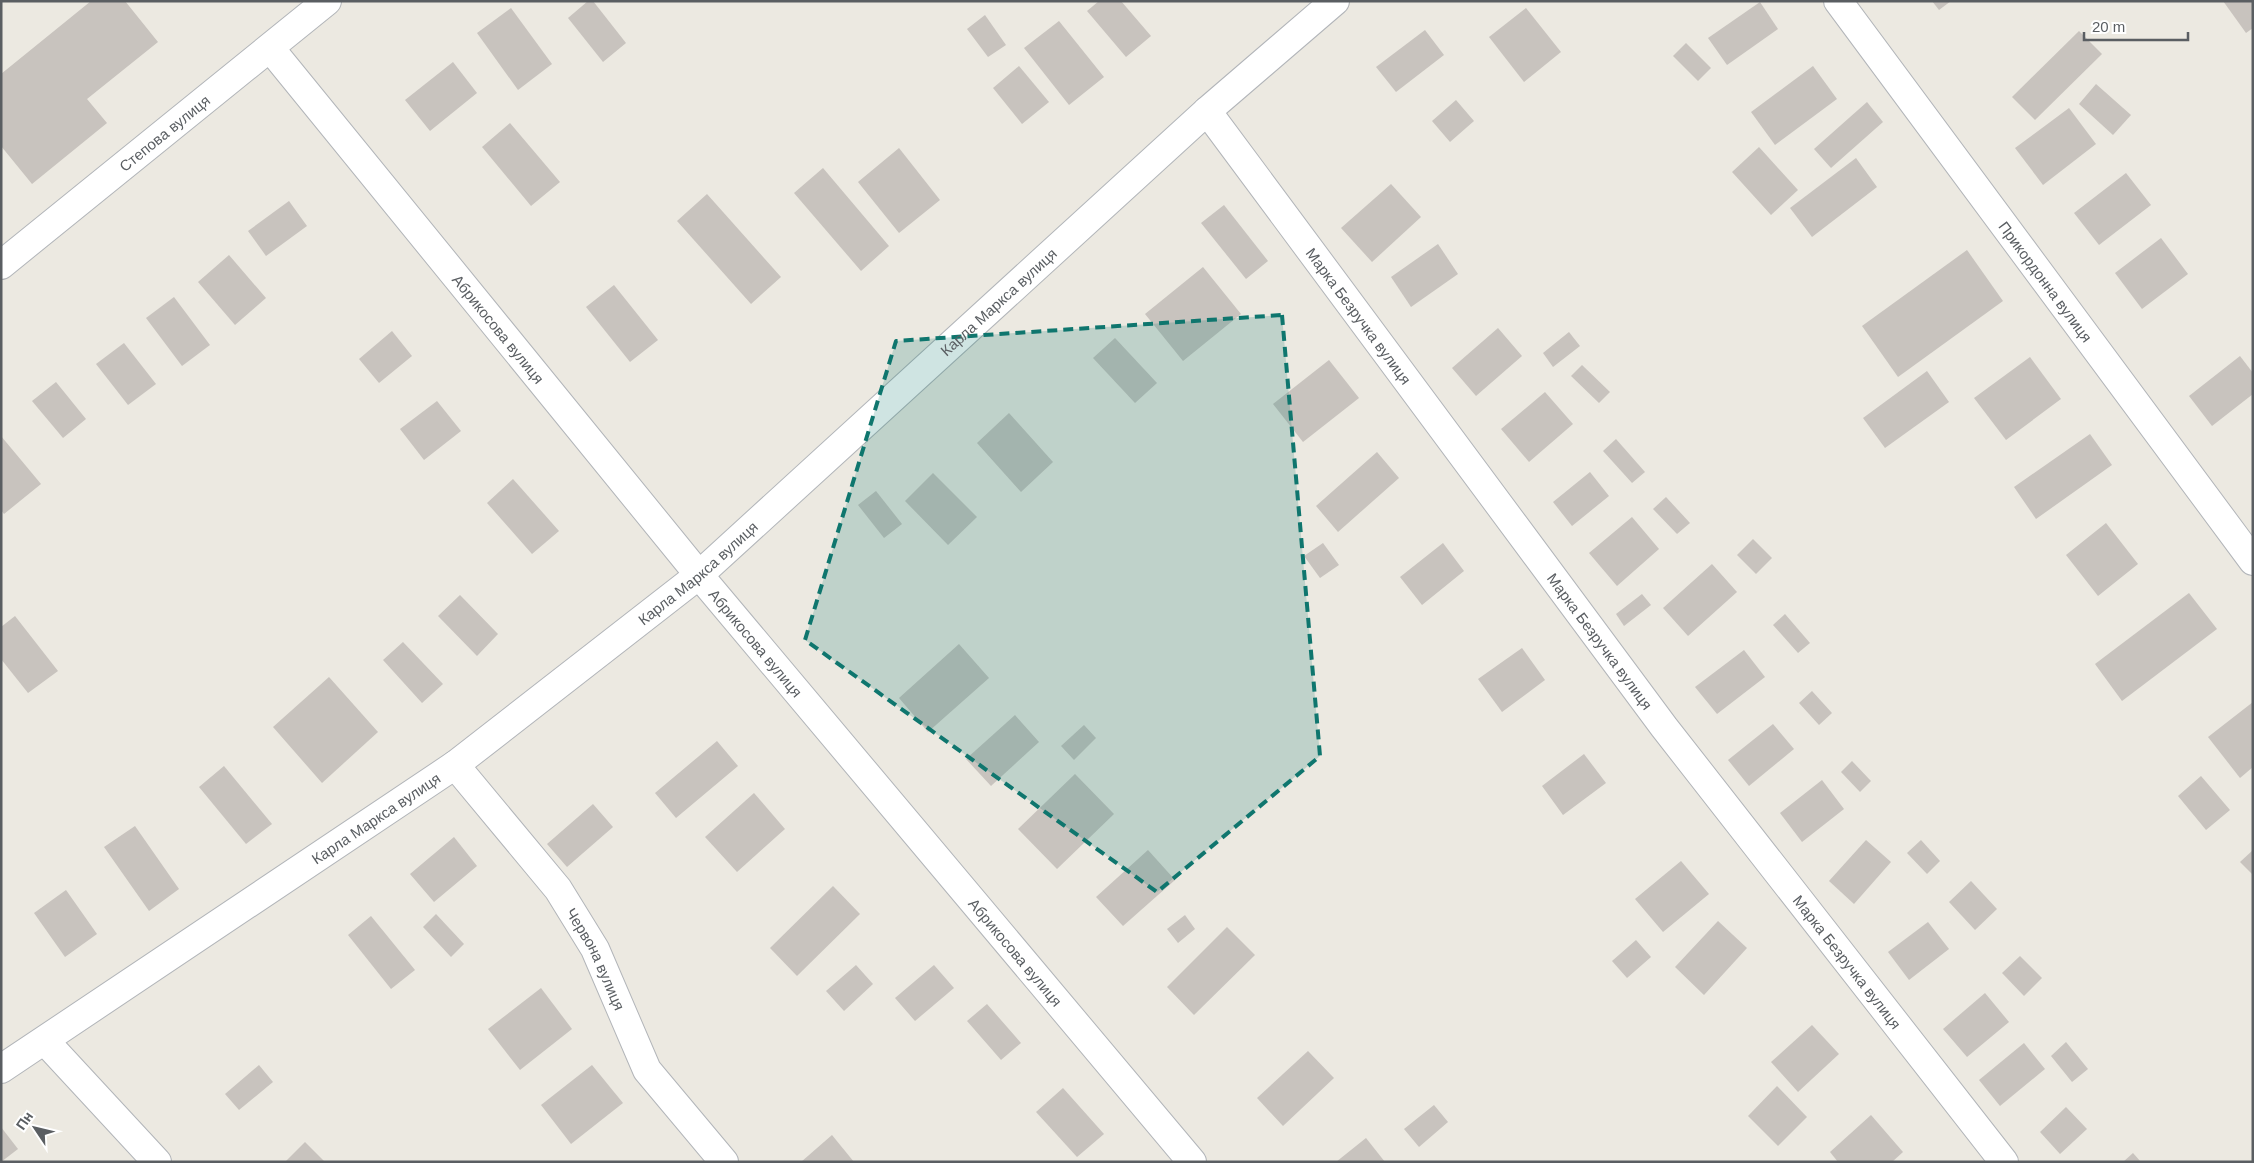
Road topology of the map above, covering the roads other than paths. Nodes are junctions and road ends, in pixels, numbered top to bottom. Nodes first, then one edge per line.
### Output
1 (327, 1) edge
2 (1335, 1) edge
3 (1838, 1) edge
4 (270, 48) junction
5 (1207, 111) junction
6 (1, 265) edge
7 (2253, 561) edge
8 (699, 575) junction
9 (455, 765) junction
10 (45, 1041) junction
11 (1, 1069) edge
12 (157, 1162) edge
13 (724, 1162) edge
14 (1192, 1162) edge
15 (2004, 1162) edge

1 - 4 street, Степова вулиця
2 - 5 street, Карла Маркса вулиця
3 - 7 street, Прикордонна вулиця
4 - 6 street, Степова вулиця
4 - 8 street, Абрикосова вулиця
5 - 8 street, Карла Маркса вулиця
5 - 15 street, Марка Безручка вулиця
8 - 9 street, Карла Маркса вулиця
8 - 14 street, Абрикосова вулиця
9 - 10 street, Карла Маркса вулиця
9 - 13 street, Червона вулиця
10 - 11 street, Карла Маркса вулиця
10 - 12 street

